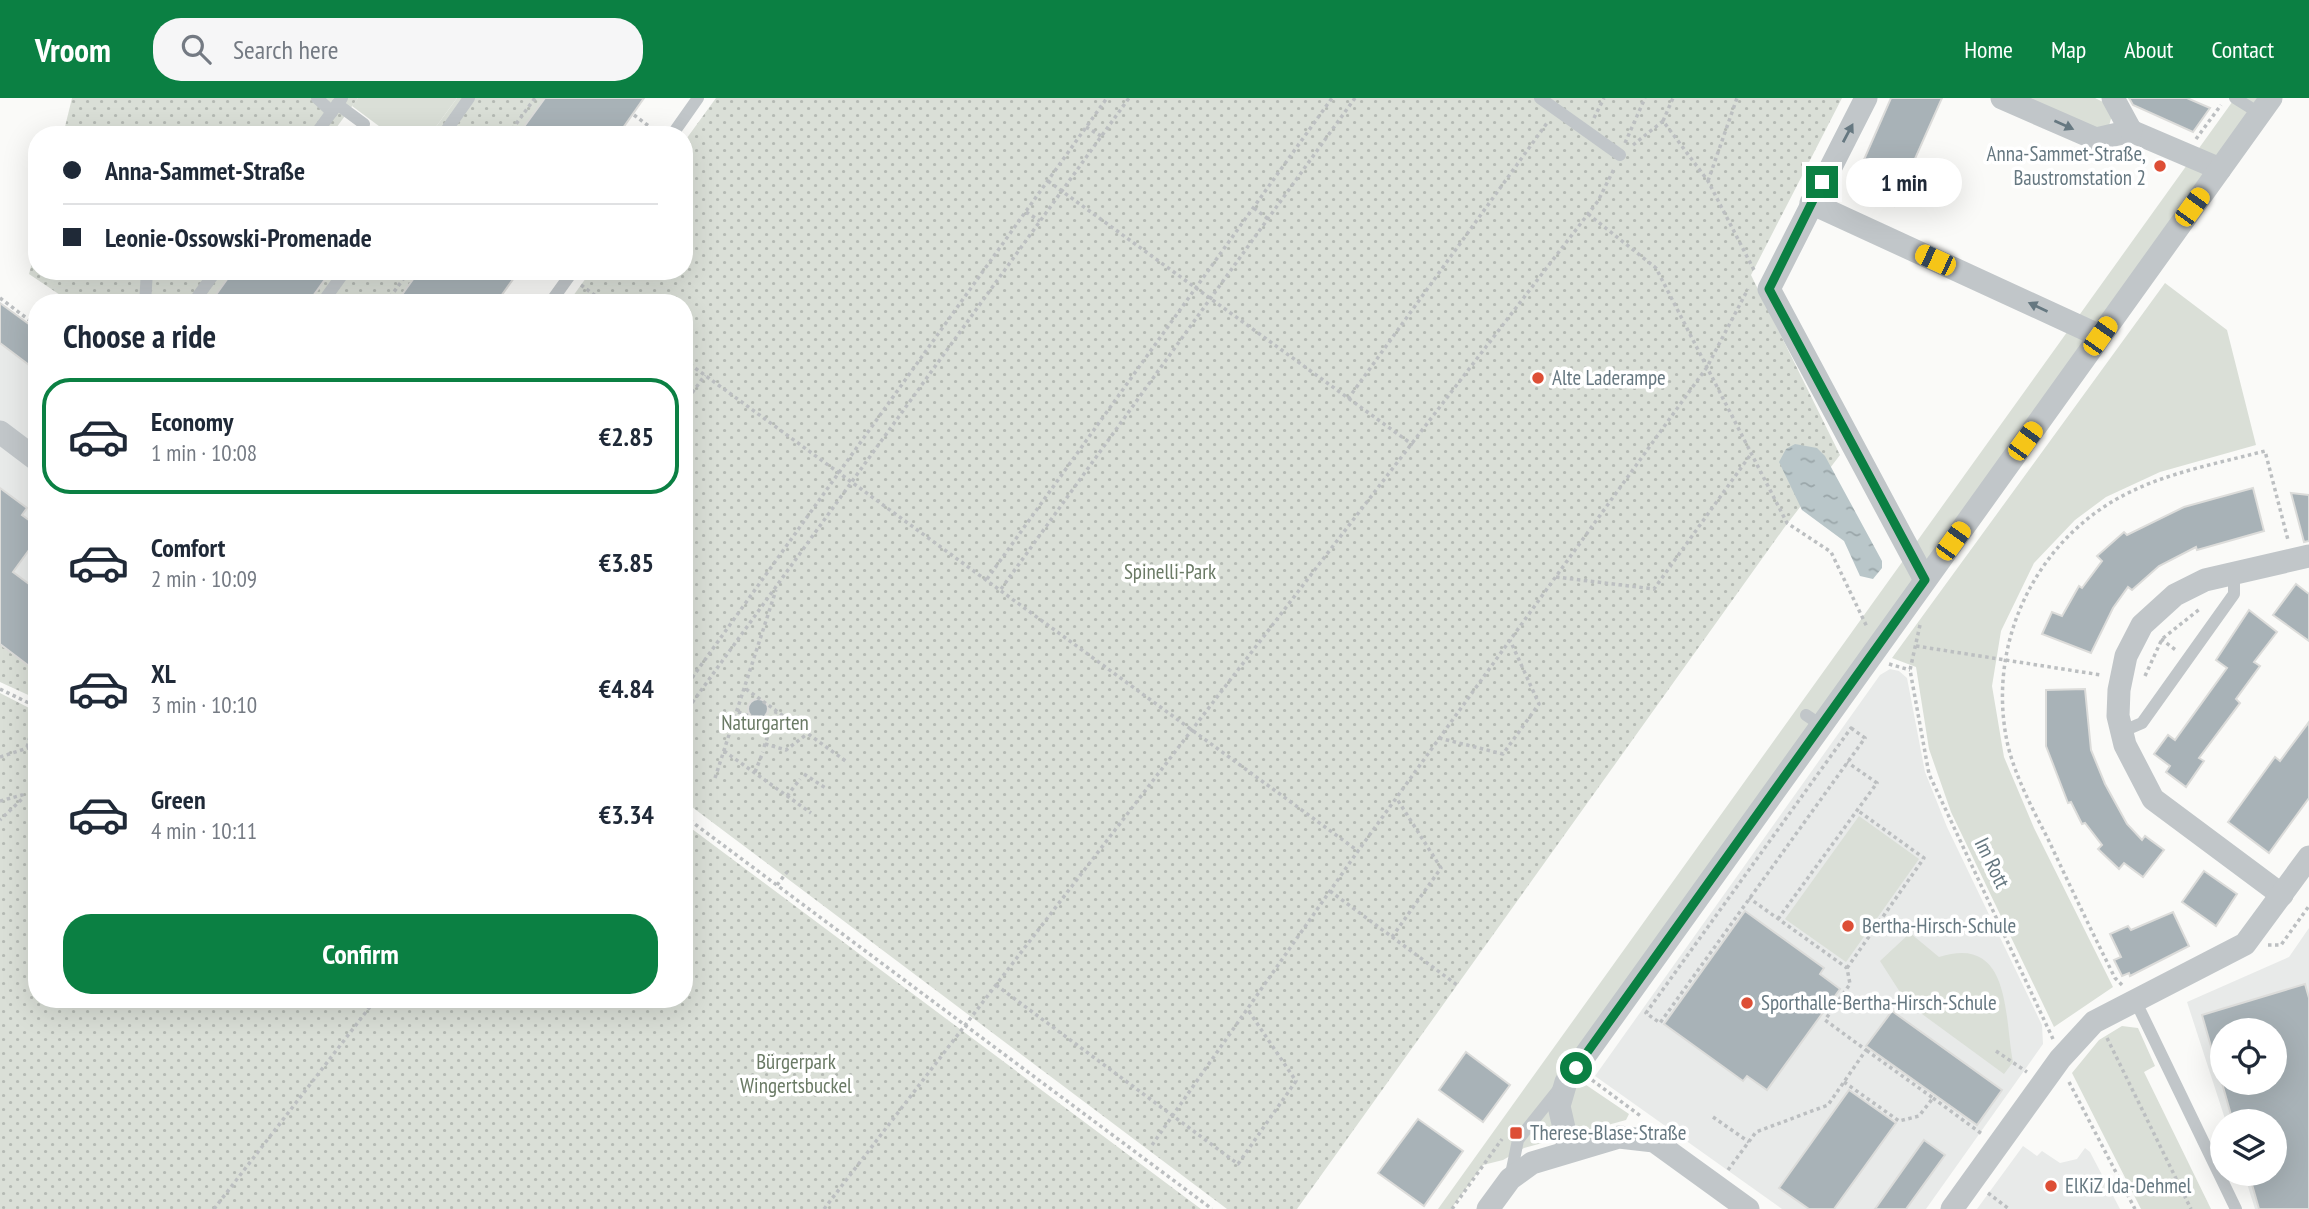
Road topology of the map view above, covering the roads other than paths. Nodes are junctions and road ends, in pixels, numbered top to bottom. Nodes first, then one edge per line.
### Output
1 (317, 98) edge
2 (469, 98) edge
3 (698, 98) edge
4 (1540, 98) edge
5 (1866, 98) edge
6 (2002, 98) edge
7 (2113, 98) edge
8 (2235, 98) edge
9 (337, 105) edge
10 (2265, 106) edge
11 (364, 124) dead end
12 (322, 126) edge
13 (449, 126) edge
14 (678, 126) edge
15 (2131, 131) junction
16 (1620, 155) road end
17 (2220, 169) junction
18 (1811, 203) junction
19 (2100, 336) junction
20 (0, 432) edge
21 (28, 453) edge
22 (2301, 557) edge
23 (2234, 572) junction
24 (1918, 580) junction
25 (2121, 732) junction
26 (2309, 857) edge
27 (2282, 895) junction
28 (2135, 1000) junction
29 (1571, 1075) junction
30 (1569, 1150) junction
31 (1510, 1179) junction
32 (1488, 1209) edge
33 (1748, 1209) edge
34 (1952, 1209) edge
35 (2236, 1209) edge

1 - 9 lane
2 - 13 lane
3 - 14 lane
4 - 16 lane
18 -> 5 street
6 -> 15 street
7 - 15 street
8 - 10 lane
9 - 11 lane
9 - 12 lane
10 - 17 street
15 - 17 street
17 - 19 street
19 -> 18 street
18 - 24 street
19 - 24 street
20 - 21 street
22 - 23 street
23 - 25 lane
23 - 25 street
24 - 29 street
25 - 27 street
26 - 27 street
27 - 28 street
28 - 34 street
28 - 35 lane
29 - 30 street
29 - 31 lane
30 - 31 street
30 - 33 street
31 - 32 street

